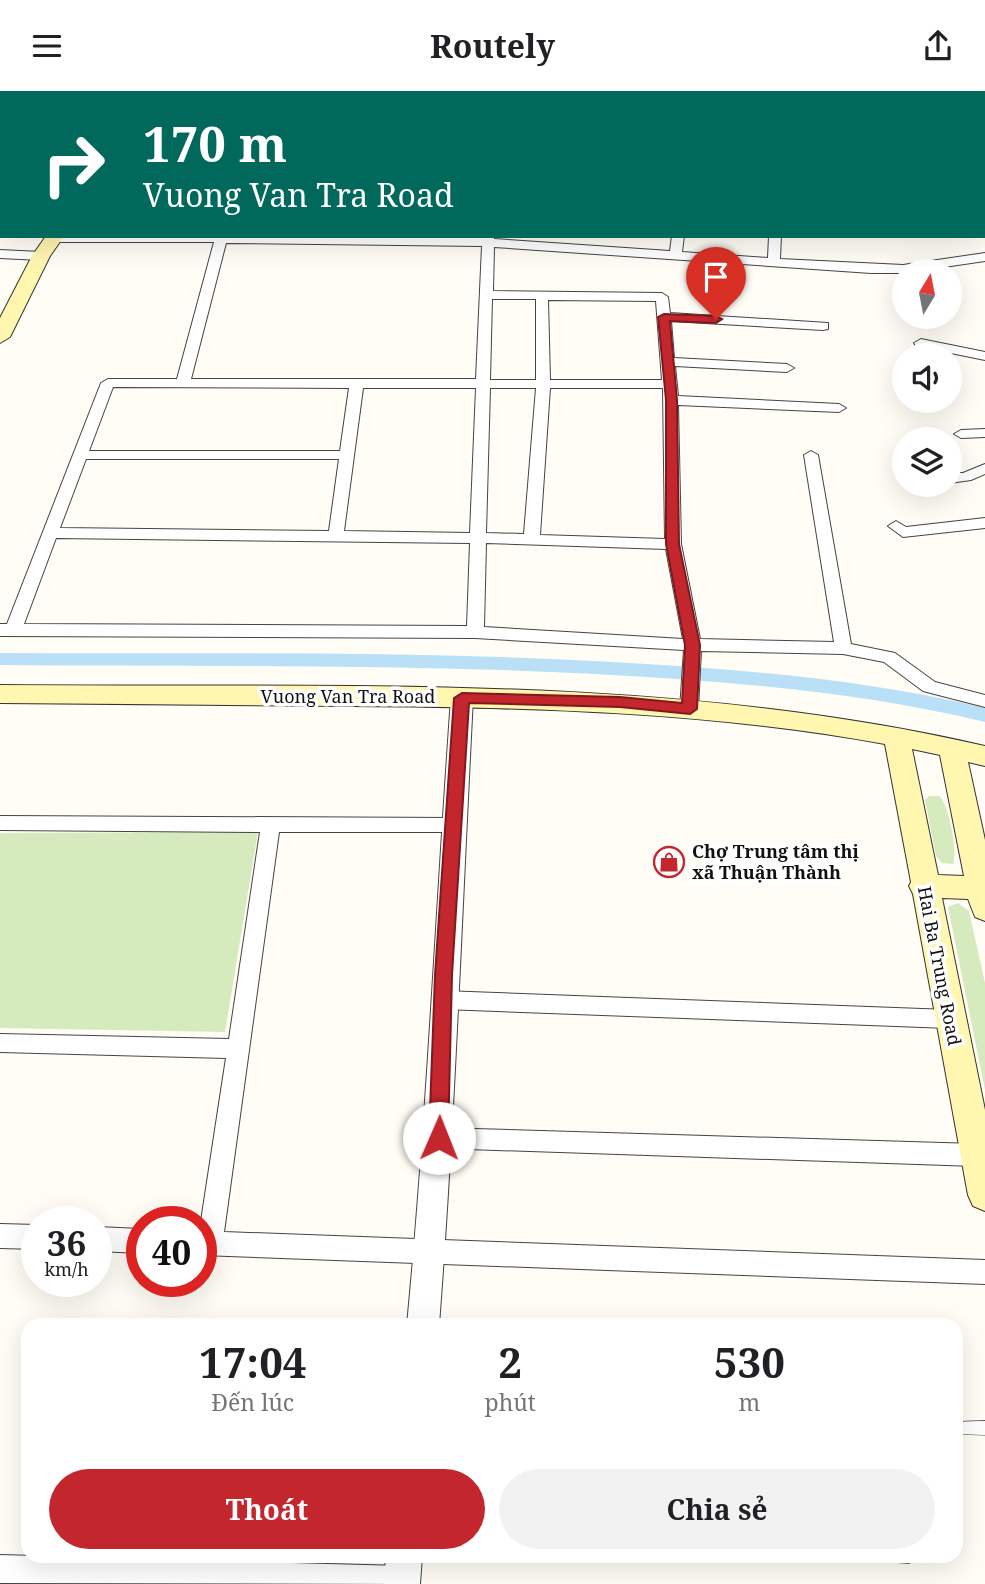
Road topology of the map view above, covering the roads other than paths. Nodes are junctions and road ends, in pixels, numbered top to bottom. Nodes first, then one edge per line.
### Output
1 (53, 238) edge
2 (221, 238) joint
3 (678, 238) edge
4 (775, 238) edge
5 (488, 239) edge
6 (0, 254) edge
7 (676, 255) junction
8 (41, 256) junction
9 (985, 257) edge
10 (774, 263) junction
11 (486, 295) junction
12 (542, 296) junction
13 (664, 317) junction
14 (823, 326) dead end
15 (0, 337) edge
16 (962, 351) edge
17 (985, 356) edge
18 (668, 362) junction
19 (787, 368) dead end
20 (183, 383) junction
21 (357, 383) junction
22 (483, 383) junction
23 (543, 383) junction
24 (671, 392) junction
25 (839, 408) dead end
26 (985, 433) edge
27 (962, 434) edge
28 (79, 455) junction
29 (347, 455) junction
30 (811, 455) dead end
31 (985, 468) edge
32 (962, 477) edge
33 (985, 523) edge
34 (896, 526) dead end
35 (48, 533) junction
36 (336, 536) junction
37 (478, 538) junction
38 (532, 539) junction
39 (673, 544) junction
40 (6, 630) edge
41 (475, 632) junction
42 (843, 648) junction
43 (692, 654) junction
44 (0, 694) edge
45 (462, 698) junction
46 (690, 700) junction
47 (985, 701) edge
48 (897, 737) junction
49 (952, 747) junction
50 (985, 756) edge
51 (0, 823) edge
52 (271, 824) junction
53 (452, 825) junction
54 (923, 886) junction
55 (983, 899) edge
56 (443, 1000) junction
57 (948, 1019) junction
58 (0, 1043) edge
59 (238, 1049) junction
60 (439, 1138) junction
61 (976, 1155) junction
62 (985, 1195) edge
63 (212, 1206) edge
64 (0, 1236) edge
65 (21, 1237) edge
66 (217, 1243) edge
67 (429, 1251) junction
68 (985, 1272) edge
69 (424, 1318) edge
70 (963, 1428) edge
71 (985, 1428) edge
72 (0, 1569) edge
73 (403, 1573) edge

1 - 8 main road
2 - 5 street
2 - 20 street
3 - 7 street
4 - 10 street
5 - 7 street
5 - 11 street
6 - 8 street
7 - 10 street
8 - 15 main road
9 - 10 street
11 - 12 street
11 - 22 street
12 - 13 street
12 - 23 street
13 - 14 street
13 - 18 street
16 - 17 street
18 - 19 street
18 - 24 street
20 - 21 street
20 - 28 street
21 - 22 street
21 - 29 street
22 - 23 street
22 - 37 street
23 - 24 street
23 - 38 street
24 - 25 street
24 - 39 street
26 - 27 street
28 - 29 street
28 - 35 street
29 - 36 street
30 - 42 street
31 - 32 street
33 - 34 street
35 - 36 street
35 - 40 street
36 - 37 street
37 - 38 street
37 - 41 street
38 - 39 street
39 - 43 street
40 - 41 street
41 - 43 street
42 - 43 street
42 - 47 street
43 - 46 street
44 - 45 main road, Vuong Van Tra Road
45 - 46 main road, Vuong Van Tra Road
45 - 53 street
46 - 48 main road, Vuong Van Tra Road
48 - 49 main road, Vuong Van Tra Road
48 - 54 main road, Hai Ba Trung Road
49 - 50 main road, Vuong Van Tra Road
49 - 55 main road
51 - 52 street
52 - 53 street
52 - 59 street
53 - 56 street
54 - 55 main road
54 - 57 main road, Hai Ba Trung Road
56 - 57 street
56 - 60 street
57 - 61 main road, Hai Ba Trung Road
58 - 59 street
59 - 63 street
60 - 61 street
60 - 67 street
61 - 62 main road, Hai Ba Trung Road
64 - 65 street
66 - 67 street
67 - 68 street
67 - 69 street
70 - 71 lane
72 - 73 street

